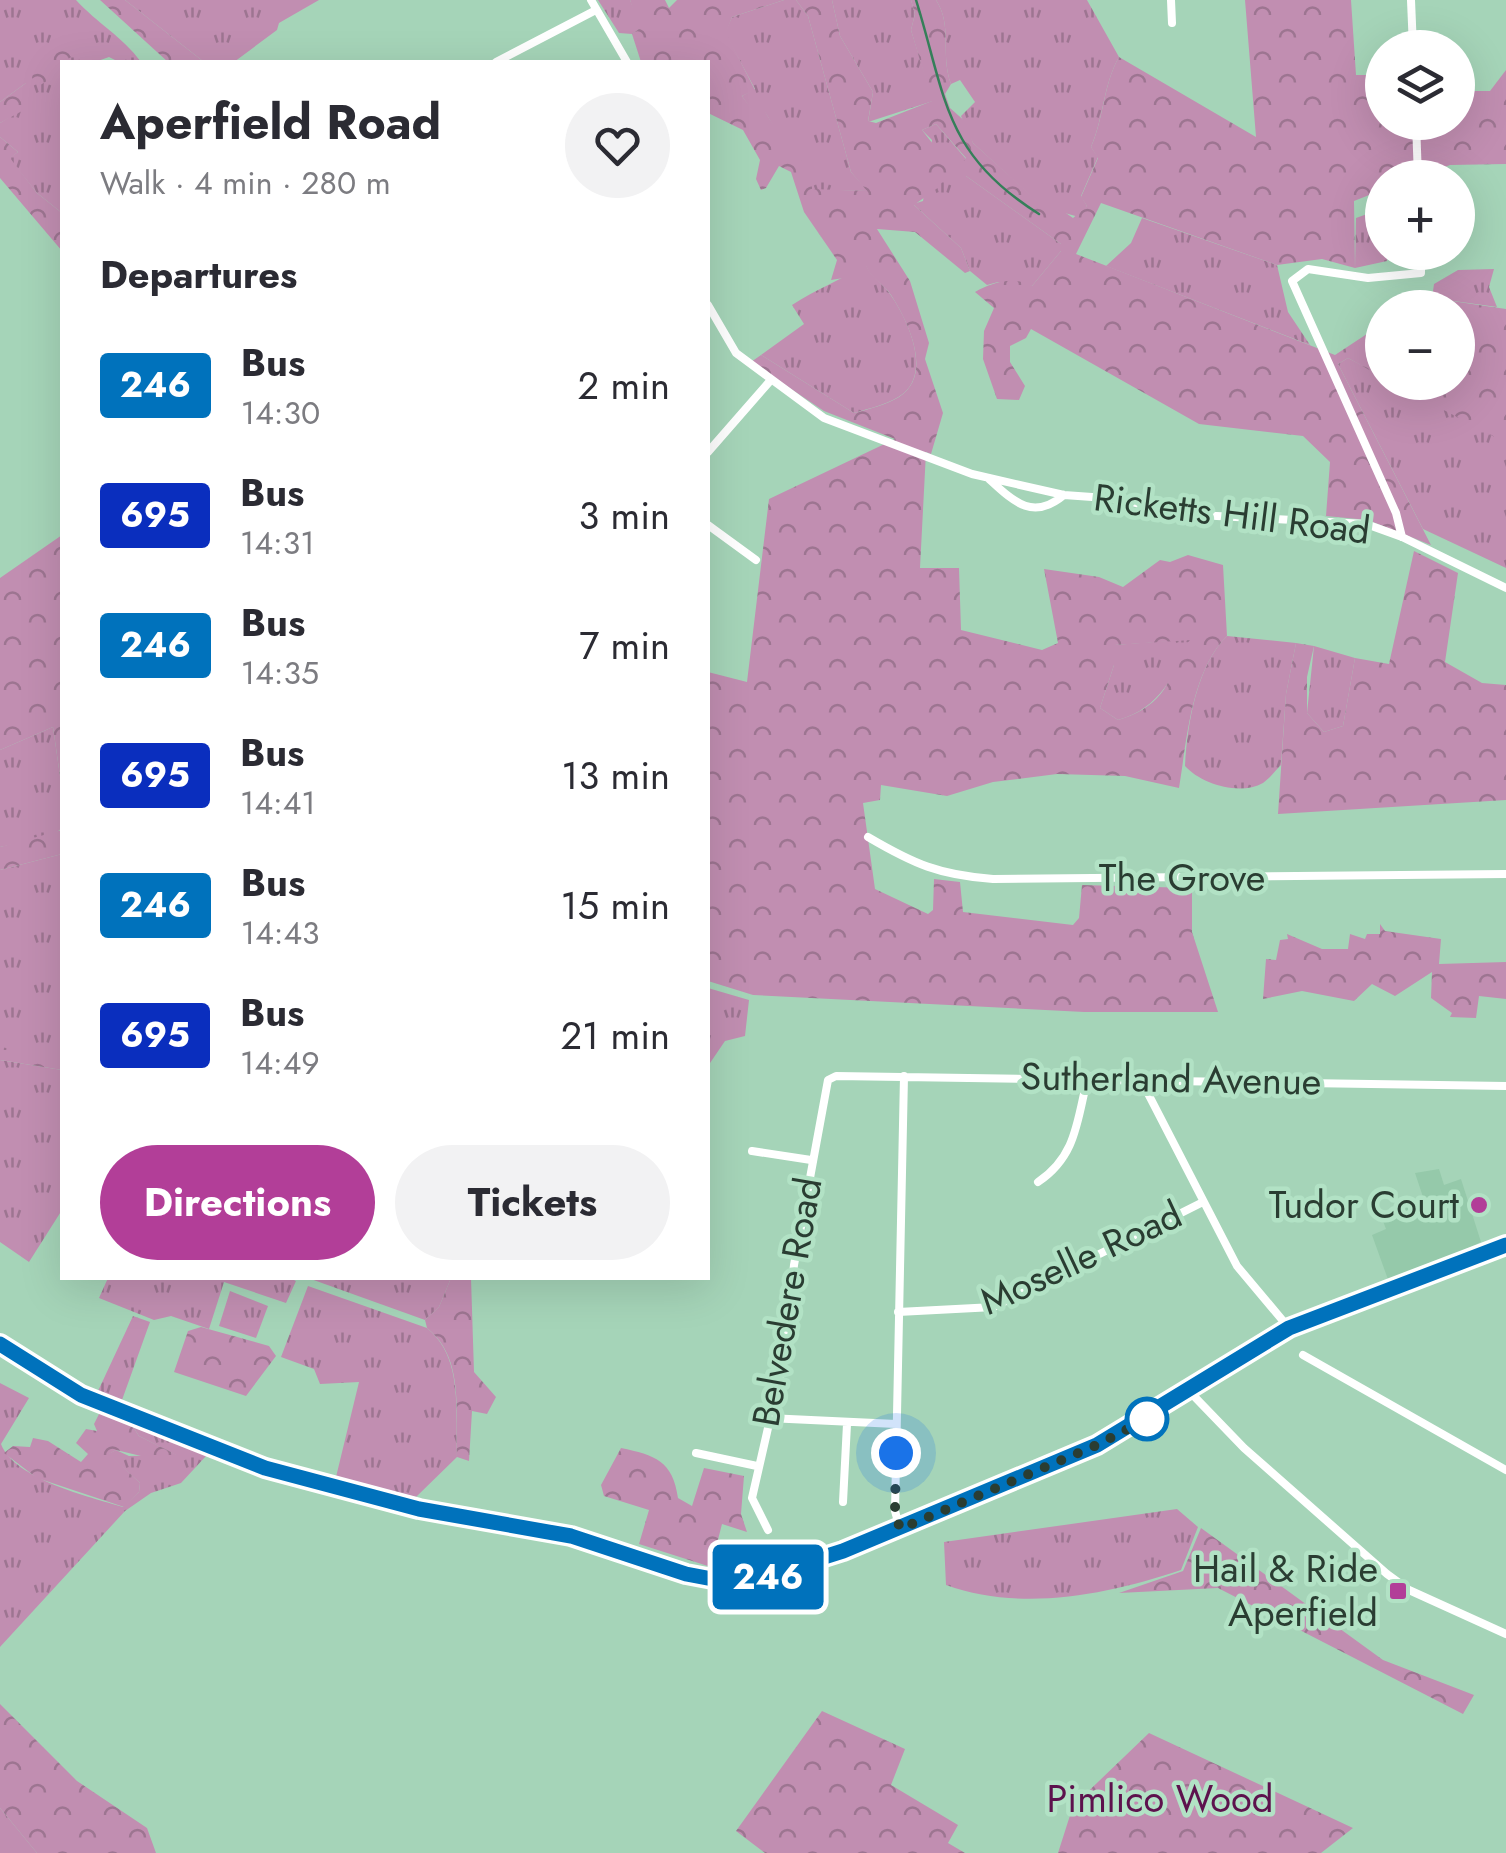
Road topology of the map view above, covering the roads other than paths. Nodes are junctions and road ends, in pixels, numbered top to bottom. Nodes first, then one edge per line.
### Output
1 (591, 0) edge
2 (1171, 0) edge
3 (1411, 0) edge
4 (596, 10) junction
5 (1172, 23) dead end
6 (1412, 30) edge
7 (500, 60) edge
8 (626, 60) edge
9 (1421, 270) edge
10 (710, 308) edge
11 (770, 381) junction
12 (710, 450) edge
13 (988, 478) junction
14 (1064, 495) junction
15 (710, 526) edge
16 (1402, 537) junction
17 (756, 560) dead end
18 (1506, 588) edge
19 (868, 837) dead end
20 (1506, 874) edge
21 (836, 1076) joint
22 (904, 1076) junction
23 (1088, 1076) junction
24 (1140, 1078) junction
25 (1506, 1086) edge
26 (752, 1151) dead end
27 (811, 1160) junction
28 (1038, 1182) dead end
29 (1203, 1202) junction
30 (1506, 1244) edge
31 (898, 1312) junction
32 (1289, 1328) junction
33 (0, 1344) edge
34 (1302, 1355) dead end
35 (1189, 1392) junction
36 (768, 1418) junction
37 (848, 1424) junction
38 (896, 1424) junction
39 (696, 1454) dead end
40 (1504, 1465) edge
41 (757, 1466) junction
42 (844, 1502) dead end
43 (900, 1529) junction
44 (768, 1530) dead end
45 (1506, 1634) edge

1 - 4 street
2 - 5 street
3 - 6 street
4 - 7 street
4 - 8 street
9 - 16 street
10 - 11 street, Ricketts Hill Road
11 - 12 street
11 - 13 street, Ricketts Hill Road
13 - 14 street, Ricketts Hill Road
13 - 14 street
14 - 16 street, Ricketts Hill Road
15 - 17 street
16 - 18 street, Ricketts Hill Road
19 - 20 street, The Grove
21 - 22 street, Sutherland Avenue
21 - 27 street, Belvedere Road
22 - 23 street, Sutherland Avenue
22 - 31 street
23 - 24 street, Sutherland Avenue
23 - 28 street
24 - 25 street, Sutherland Avenue
24 - 29 street
26 - 27 street
27 - 36 street, Belvedere Road
29 - 31 street, Moselle Road
29 - 32 street
30 - 32 main road
31 - 38 street
32 - 35 main road
33 - 43 main road
34 - 40 street
35 - 43 main road
35 - 45 street
36 - 37 street
36 - 41 street, Belvedere Road
37 - 38 street
37 - 42 street
38 - 43 street
39 - 41 street
41 - 44 street, Belvedere Road

